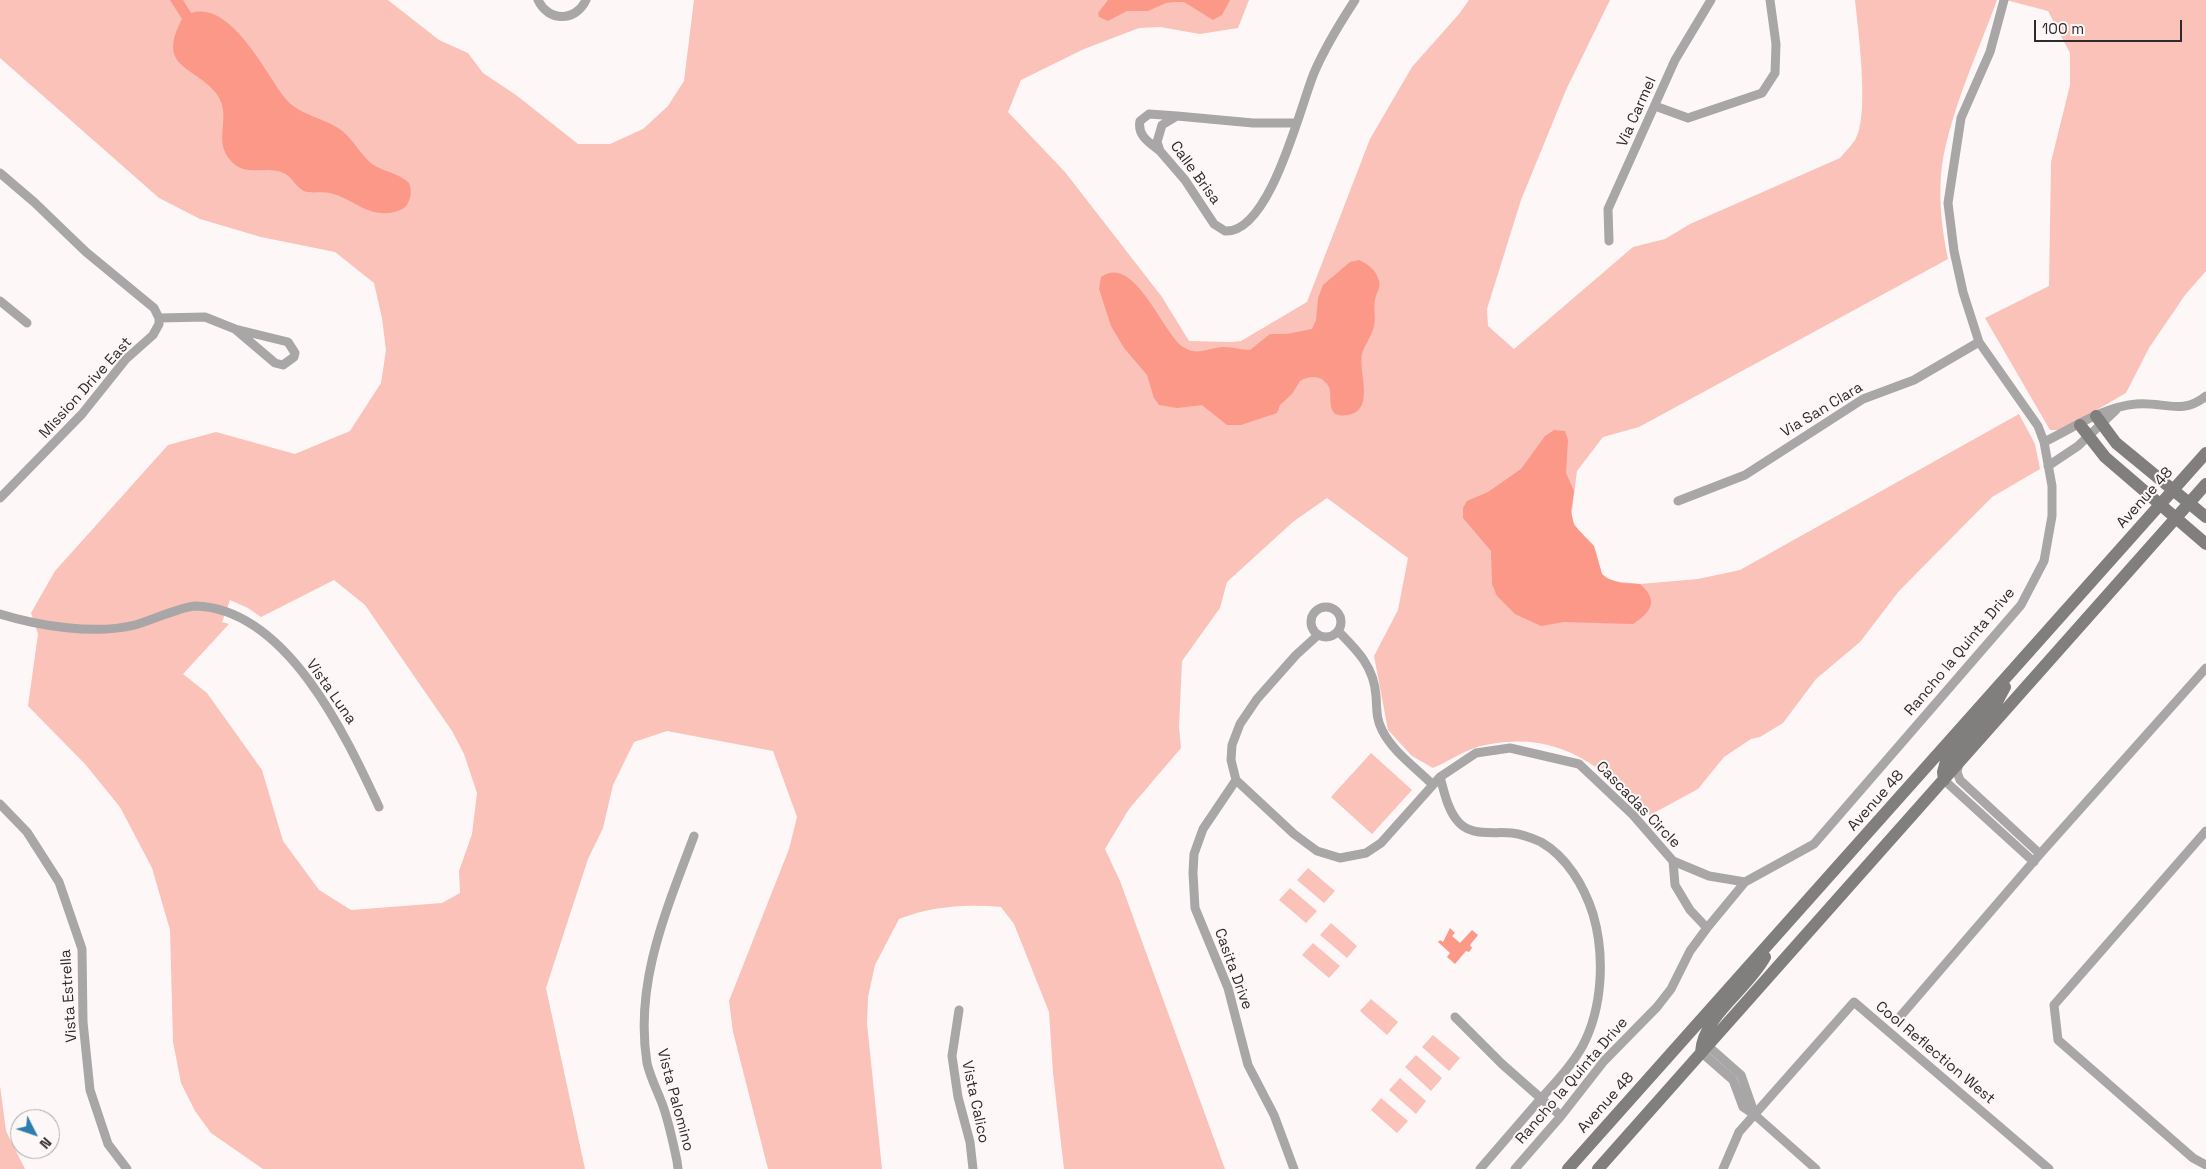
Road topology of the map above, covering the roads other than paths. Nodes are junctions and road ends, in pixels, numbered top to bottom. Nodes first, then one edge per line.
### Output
1 (538, 0) edge
2 (586, 0) edge
3 (1355, 0) edge
4 (1712, 0) edge
5 (1770, 0) edge
6 (2004, 0) edge
7 (1655, 106) junction
8 (1177, 116) junction
9 (1295, 123) junction
10 (1160, 151) junction
11 (0, 173) edge
12 (1609, 241) dead end
13 (0, 301) edge
14 (159, 318) junction
15 (27, 323) dead end
16 (235, 329) junction
17 (1978, 342) junction
18 (2206, 396) edge
19 (2099, 420) junction
20 (2080, 425) junction
21 (2089, 437) junction
22 (2044, 442) junction
23 (2206, 453) edge
24 (2048, 466) junction
25 (2206, 484) edge
26 (2174, 490) junction
27 (0, 498) edge
28 (1678, 501) dead end
29 (2189, 503) junction
30 (2160, 506) junction
31 (2206, 517) edge
32 (2176, 519) junction
33 (2206, 544) edge
34 (0, 614) edge
35 (1338, 631) junction
36 (1318, 635) junction
37 (2206, 668) edge
38 (2011, 673) junction
39 (1959, 763) junction
40 (1440, 777) junction
41 (1236, 780) junction
42 (1944, 780) junction
43 (1432, 784) junction
44 (0, 804) edge
45 (379, 807) dead end
46 (2206, 831) edge
47 (694, 836) dead end
48 (2037, 858) junction
49 (1673, 861) junction
50 (1745, 882) junction
51 (1707, 928) junction
52 (1774, 939) junction
53 (959, 1010) dead end
54 (1455, 1017) dead end
55 (1898, 1019) dead end
56 (1703, 1048) junction
57 (1660, 1068) junction
58 (1542, 1098) junction
59 (1755, 1115) junction
60 (1561, 1116) junction
61 (2206, 1165) edge
62 (2044, 1167) edge
63 (127, 1169) edge
64 (678, 1169) edge
65 (973, 1169) edge
66 (1294, 1169) edge
67 (1480, 1169) edge
68 (1515, 1169) edge
69 (1568, 1169) edge
70 (1598, 1169) edge
71 (1723, 1169) edge
72 (1816, 1169) edge

1 - 2 street
3 - 9 street, Calle Brisa
4 - 7 street, Via Carmel
5 - 7 street
6 - 17 street, Rancho la Quinta Drive
7 - 12 street, Via Carmel
8 - 9 street, Calle Brisa
8 - 10 street, Calle Brisa
8 - 10 street
9 - 10 street, Calle Brisa
11 - 14 street
13 - 15 street
14 - 16 street
14 - 27 street, Mission Drive East
16 - 16 street
17 - 22 street, Rancho la Quinta Drive
17 - 28 street, Via San Clara
18 - 19 street
19 - 20 street
19 - 21 street
19 - 26 main road
20 - 21 main road
20 - 22 street
21 - 24 street
21 - 30 main road
22 - 24 street, Rancho la Quinta Drive
23 - 26 main road, Avenue 48
24 - 50 street, Rancho la Quinta Drive
25 - 29 main road
26 - 29 main road
26 - 30 main road, Avenue 48
29 - 31 main road
29 - 32 main road
30 - 32 main road
30 - 38 main road, Avenue 48
32 - 33 main road
32 - 39 main road
34 - 45 street, Vista Luna
35 - 36 street
35 - 36 street
35 - 43 street
36 - 41 street
37 - 48 street, Cool Reflection West
38 - 42 main road
38 - 52 main road, Avenue 48
39 - 42 main road
39 - 48 street
40 - 43 street, Cascadas Circle
40 - 49 street, Cascadas Circle
40 - 58 street
41 - 43 street, Cascadas Circle
41 - 66 street, Casita Drive
42 - 48 street
42 - 56 main road
44 - 63 street, Vista Estrella
46 - 61 street
47 - 64 street, Vista Palomino
48 - 55 street, Cool Reflection West
49 - 50 street, Cascadas Circle
49 - 51 street
50 - 51 street, Rancho la Quinta Drive
51 - 60 street, Rancho la Quinta Drive
52 - 56 main road
52 - 57 main road, Avenue 48
53 - 65 street, Vista Calico
54 - 58 street
56 - 57 main road
56 - 59 street
56 - 70 main road
57 - 69 main road, Avenue 48
58 - 60 street
58 - 67 street
59 - 62 street, Cool Reflection West
59 - 71 street, Cool Reflection West
59 - 72 street
60 - 68 street, Rancho la Quinta Drive

